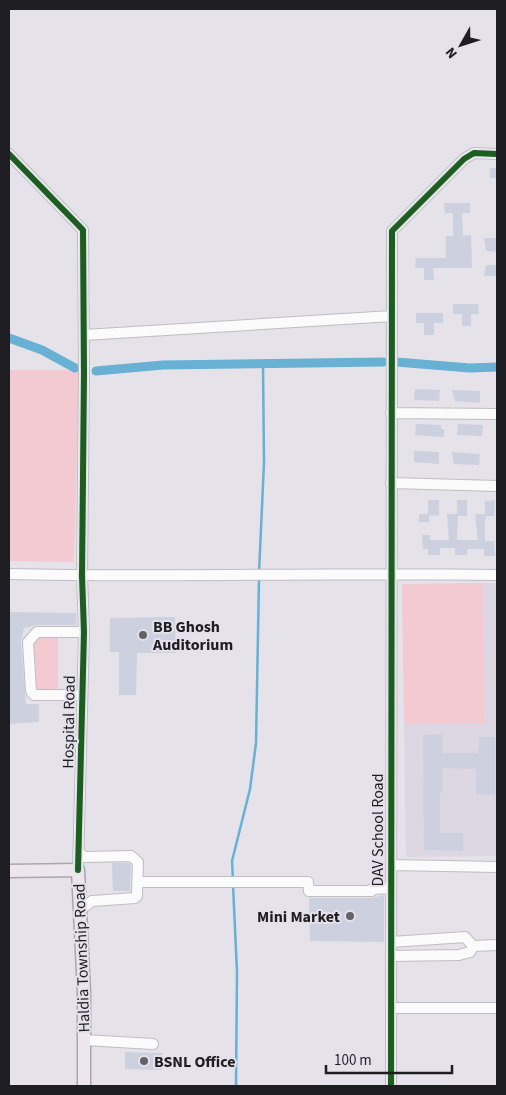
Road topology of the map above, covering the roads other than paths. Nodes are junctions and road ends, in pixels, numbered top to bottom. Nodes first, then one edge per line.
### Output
1 (9, 154) edge
2 (497, 154) edge
3 (392, 316) junction
4 (84, 335) junction
5 (391, 413) junction
6 (497, 414) edge
7 (391, 483) junction
8 (497, 486) edge
9 (391, 573) junction
10 (9, 574) edge
11 (497, 575) edge
12 (82, 576) junction
13 (84, 632) junction
14 (82, 695) junction
15 (78, 852) junction
16 (391, 865) junction
17 (497, 867) edge
18 (78, 870) junction
19 (9, 871) edge
20 (137, 882) junction
21 (391, 888) junction
22 (80, 910) junction
23 (391, 942) junction
24 (497, 945) edge
25 (473, 946) junction
26 (391, 956) junction
27 (391, 1008) junction
28 (497, 1008) edge
29 (84, 1040) junction
30 (153, 1044) dead end
31 (84, 1086) edge
32 (391, 1086) edge

1 - 4 street, Hospital Road
2 - 3 street, DAV School Road
3 - 4 street
3 - 5 street, DAV School Road
4 - 12 street, Hospital Road
5 - 6 street
5 - 7 street, DAV School Road
7 - 8 street
7 - 9 street, DAV School Road
9 - 11 street
9 - 12 street
9 - 16 street, DAV School Road
10 - 12 street
12 - 13 street, Hospital Road
13 - 14 street, Hospital Road
13 - 14 street
14 - 15 street, Hospital Road
15 - 18 street, Hospital Road
15 - 20 street
16 - 17 street
16 - 21 street, DAV School Road
18 - 19 main road, Haldia Township Road
18 - 22 main road, Haldia Township Road
20 - 21 street
20 - 22 street
21 - 23 street, DAV School Road
22 - 29 main road, Haldia Township Road
23 - 25 street
23 - 26 street, DAV School Road
24 - 25 street
25 - 26 street
26 - 27 street, DAV School Road
27 - 28 street
27 - 32 street, DAV School Road
29 - 30 street
29 - 31 main road, Haldia Township Road

